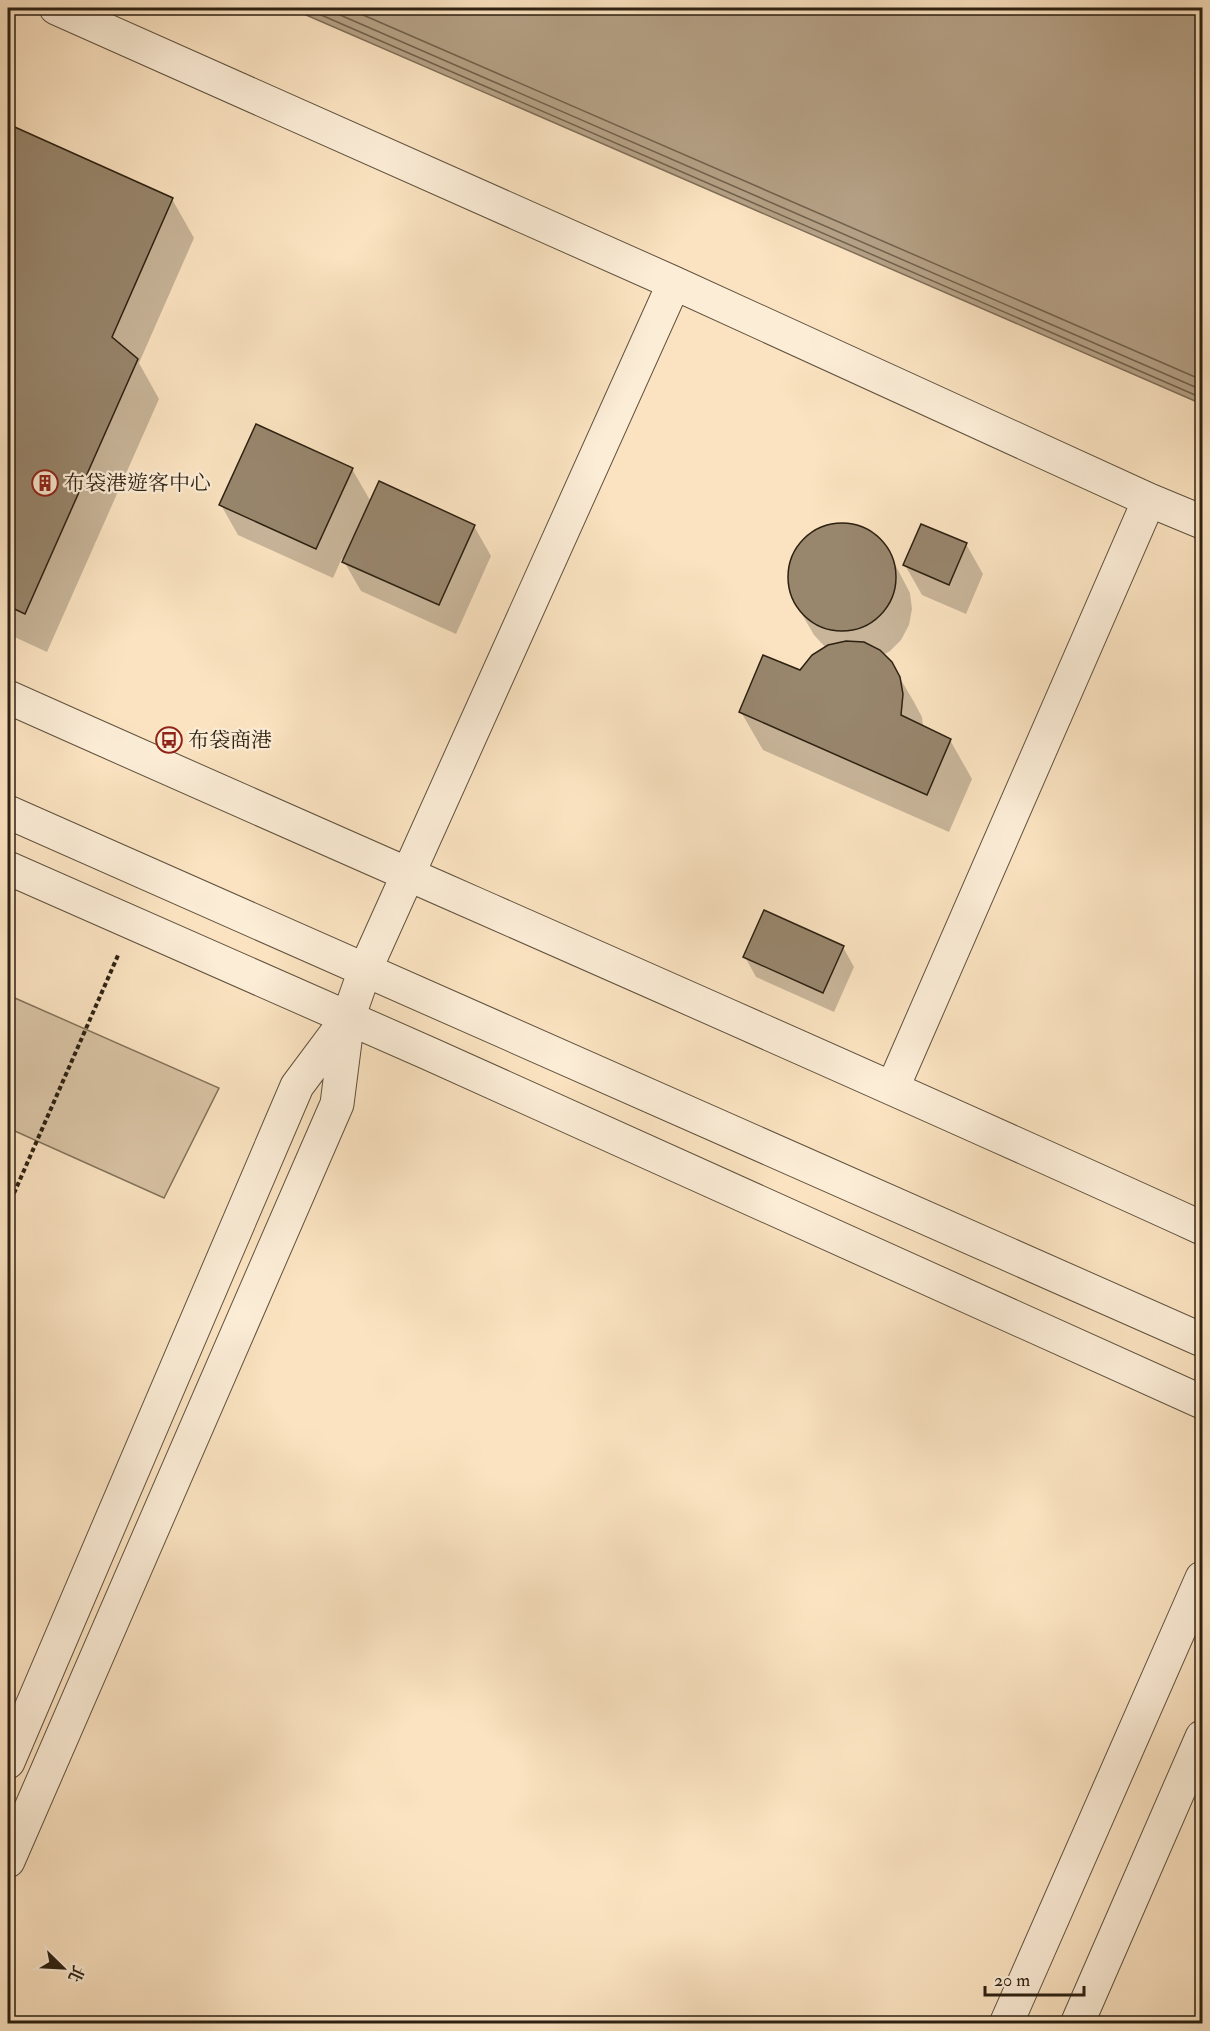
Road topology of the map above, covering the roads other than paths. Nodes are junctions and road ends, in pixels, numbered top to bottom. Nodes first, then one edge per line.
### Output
1 (56, 8) edge
2 (674, 283) junction
3 (1149, 500) junction
4 (1203, 522) edge
5 (8, 697) edge
6 (8, 812) edge
7 (8, 868) edge
8 (407, 875) junction
9 (365, 970) junction
10 (348, 1018) junction
11 (893, 1087) junction
12 (1203, 1228) edge
13 (1203, 1340) edge
14 (1203, 1401) edge
15 (1203, 1578) edge
16 (1203, 1737) edge
17 (8, 1762) edge
18 (8, 1861) edge
19 (1006, 2024) edge
20 (1077, 2024) edge

1 - 2 street
2 - 3 street
2 - 8 street
3 - 4 street
3 - 11 street
5 - 8 street
6 - 9 street
7 - 10 street
8 - 9 street
8 - 11 street
9 - 10 street
9 - 13 street
10 - 14 street
10 - 17 street
10 - 18 street
11 - 12 street
15 - 19 street
16 - 20 street

